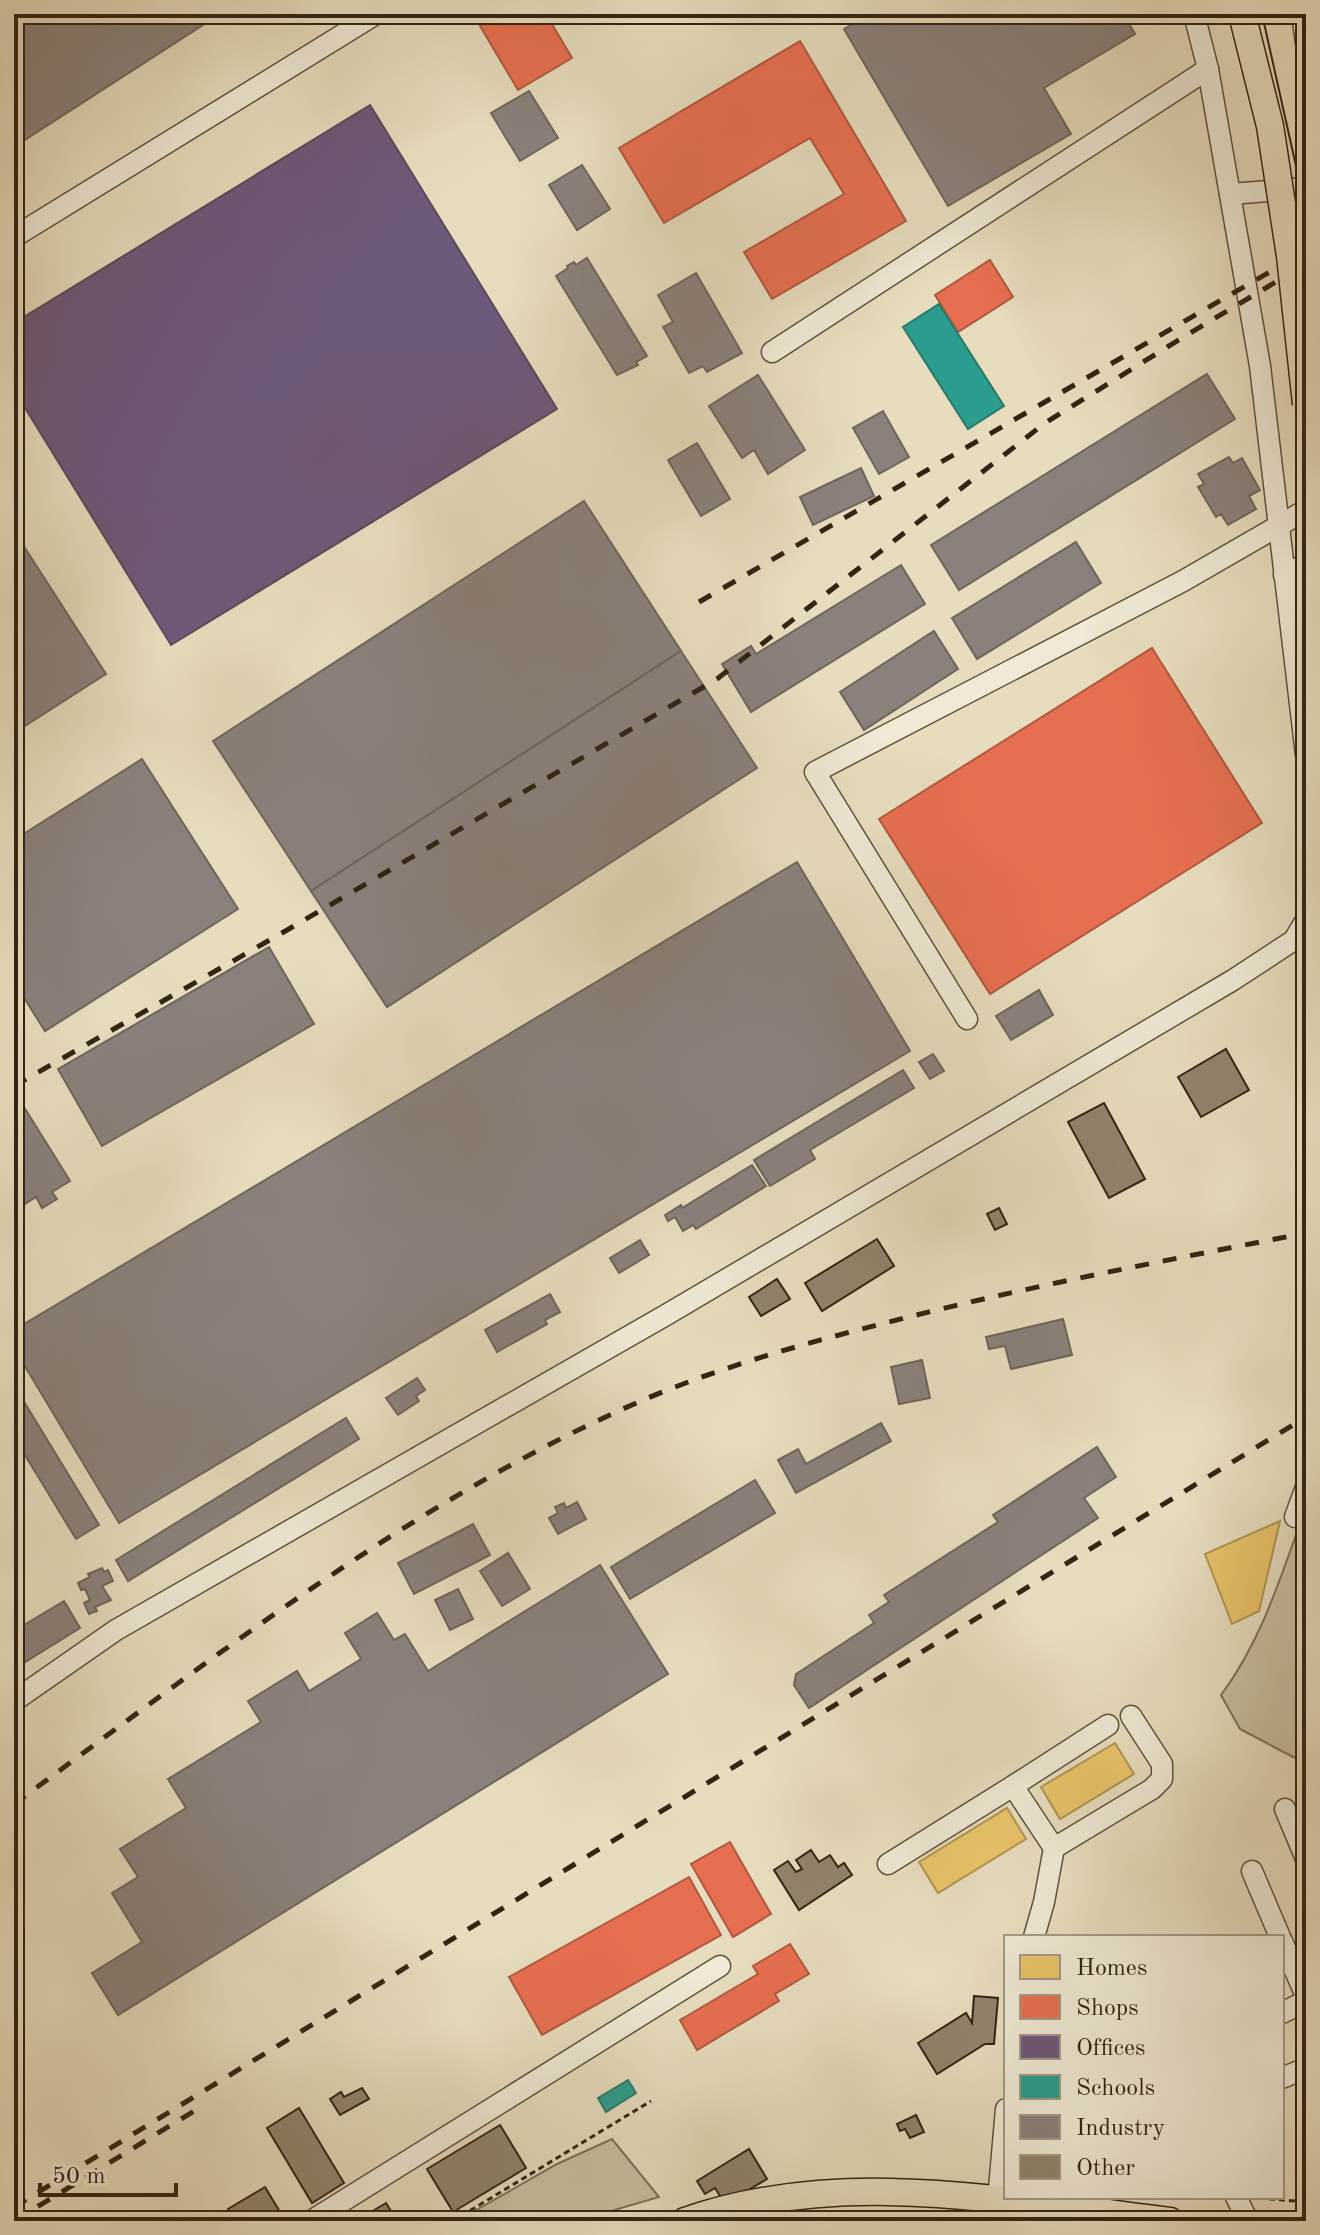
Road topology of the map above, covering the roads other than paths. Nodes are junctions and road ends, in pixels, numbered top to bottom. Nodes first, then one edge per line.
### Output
1 (376, 14) edge
2 (1194, 14) edge
3 (1242, 14) edge
4 (1208, 69) junction
5 (1306, 188) edge
6 (1230, 194) junction
7 (14, 237) edge
8 (772, 352) dead end
9 (1306, 404) edge
10 (1306, 510) edge
11 (1278, 528) junction
12 (1306, 564) edge
13 (1284, 575) junction
14 (1306, 755) edge
15 (1306, 920) edge
16 (967, 1019) dead end
17 (1306, 1487) edge
18 (1295, 1517) dead end
19 (14, 1701) edge
20 (1131, 1716) dead end
21 (1108, 1725) dead end
22 (1013, 1786) junction
23 (1285, 1809) dead end
24 (1054, 1848) junction
25 (1306, 1859) edge
26 (888, 1864) dead end
27 (1252, 1871) dead end
28 (1035, 1935) edge
29 (1279, 1935) edge
30 (1284, 1946) edge
31 (720, 1966) dead end
32 (1306, 1999) edge
33 (1284, 2012) edge
34 (1306, 2068) edge
35 (1284, 2077) edge
36 (1004, 2132) edge
37 (1237, 2199) edge
38 (998, 2200) junction
39 (311, 2221) edge
40 (685, 2221) edge
41 (1170, 2221) edge
42 (1248, 2221) edge

1 - 7 street
2 - 4 street
3 - 9 main road, bridge
4 - 6 street
4 - 8 street
5 - 6 street
6 - 11 street
10 - 11 street
11 - 13 street
11 - 16 street
12 - 13 street
13 - 14 street
15 - 19 street
17 - 18 street
20 - 24 street
21 - 22 street
22 - 24 street
22 - 26 street
23 - 25 street
24 - 28 street
27 - 29 street
30 - 32 street
31 - 39 street
32 - 33 street
34 - 35 street
36 - 38 street
37 - 42 street
38 - 40 main road
38 - 41 main road

